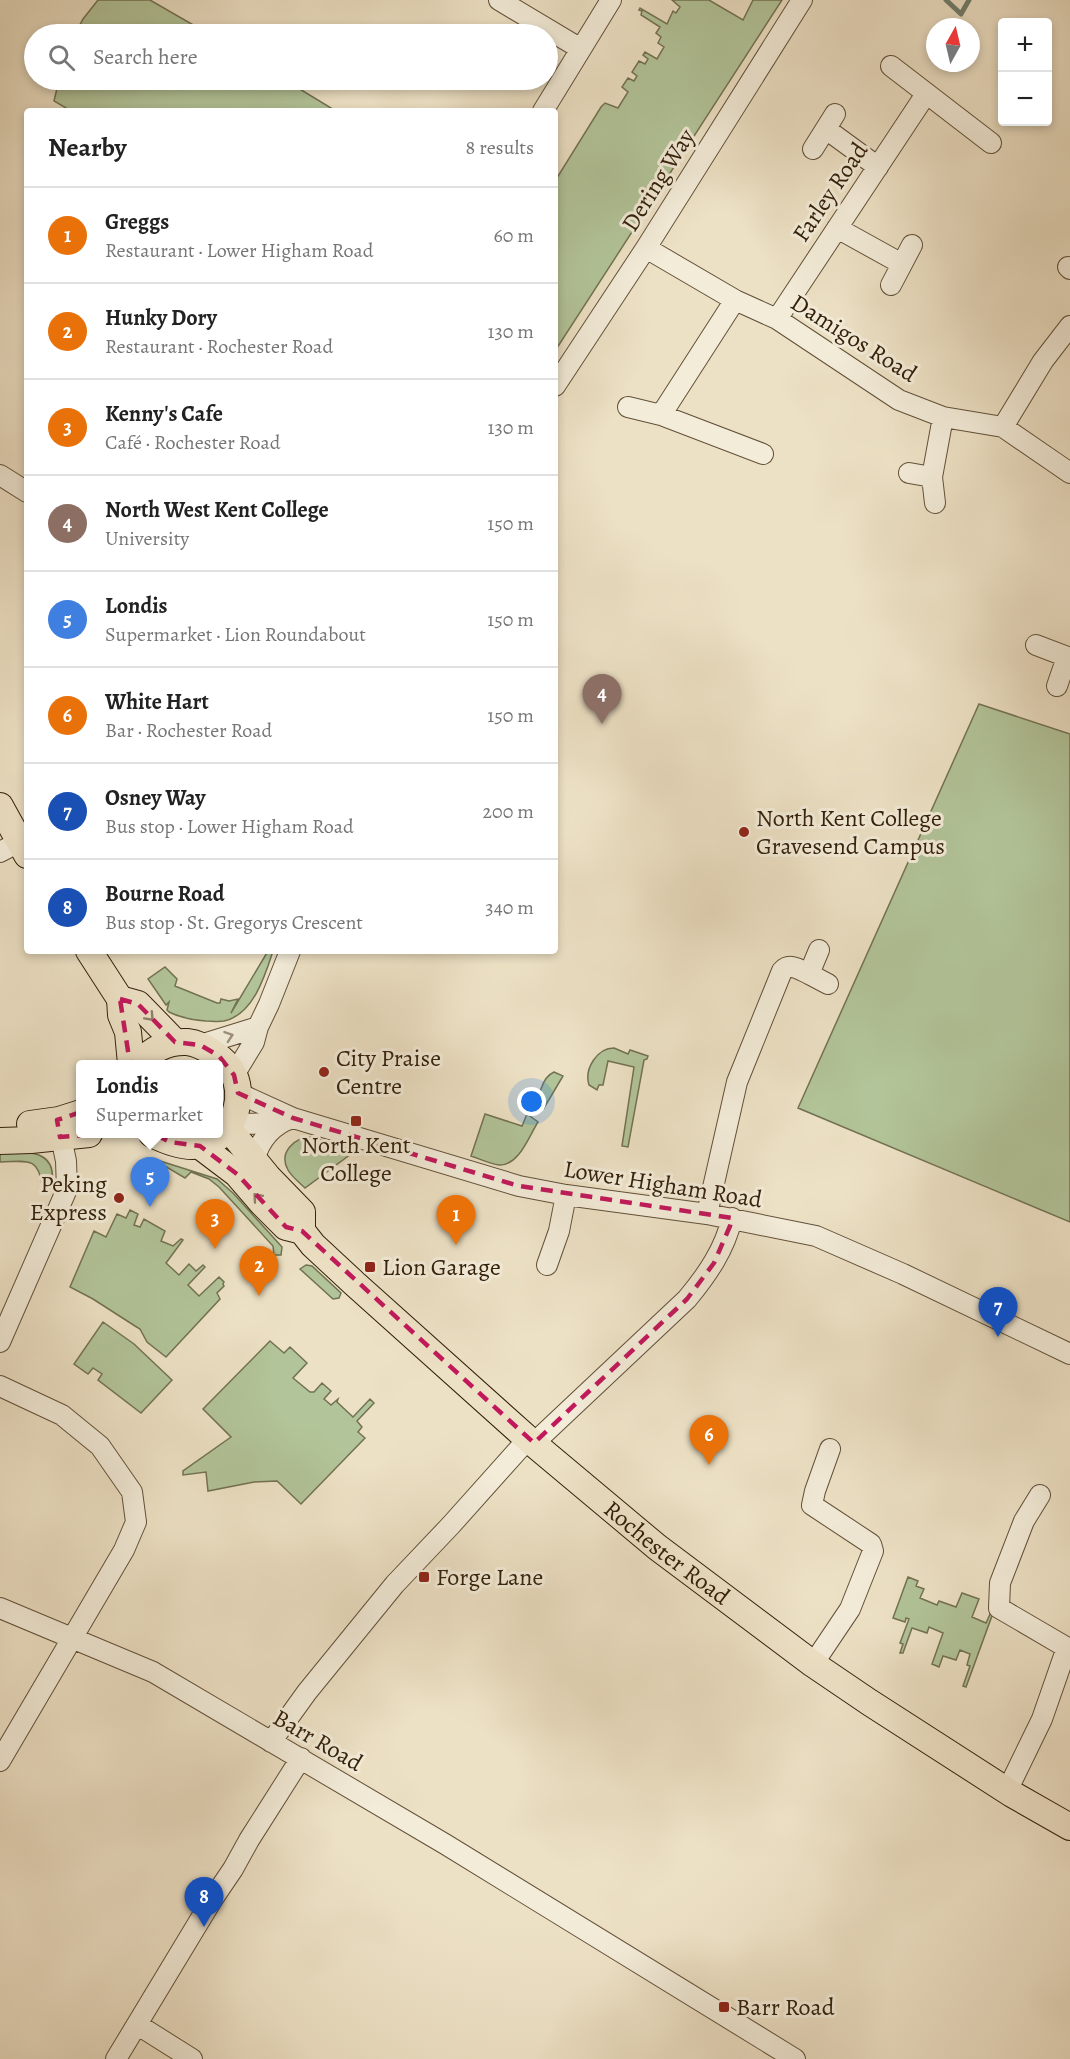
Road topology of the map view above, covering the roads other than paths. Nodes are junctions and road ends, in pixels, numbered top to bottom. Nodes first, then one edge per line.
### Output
1 (499, 0) edge
2 (611, 0) edge
3 (802, 0) edge
4 (540, 24) edge
5 (558, 35) edge
6 (582, 49) junction
7 (891, 66) dead end
8 (558, 87) edge
9 (556, 90) edge
10 (926, 94) junction
11 (545, 108) edge
12 (991, 143) dead end
13 (813, 149) dead end
14 (878, 167) junction
15 (837, 228) junction
16 (912, 245) dead end
17 (646, 248) junction
18 (902, 264) junction
19 (891, 285) dead end
20 (735, 300) junction
21 (777, 319) junction
22 (1070, 326) edge
23 (558, 382) edge
24 (628, 407) dead end
25 (661, 415) junction
26 (943, 417) junction
27 (1003, 427) junction
28 (763, 454) dead end
29 (909, 472) dead end
30 (1070, 473) edge
31 (0, 475) edge
32 (932, 477) junction
33 (24, 490) edge
34 (935, 503) dead end
35 (1036, 645) dead end
36 (1069, 658) edge
37 (1057, 686) dead end
38 (0, 806) edge
39 (15, 850) edge
40 (819, 950) dead end
41 (90, 954) edge
42 (289, 954) edge
43 (809, 974) junction
44 (828, 984) dead end
45 (120, 999) junction
46 (258, 1027) junction
47 (175, 1042) junction
48 (200, 1045) junction
49 (131, 1060) edge
50 (143, 1060) edge
51 (223, 1060) edge
52 (223, 1060) edge
53 (236, 1084) junction
54 (286, 1120) junction
55 (66, 1123) edge
56 (0, 1126) edge
57 (229, 1126) junction
58 (223, 1132) edge
59 (161, 1138) edge
60 (216, 1138) edge
61 (0, 1141) edge
62 (200, 1146) junction
63 (254, 1160) junction
64 (566, 1196) junction
65 (707, 1214) junction
66 (732, 1218) junction
67 (302, 1231) junction
68 (547, 1265) dead end
69 (0, 1342) edge
70 (1070, 1354) edge
71 (0, 1386) edge
72 (531, 1441) junction
73 (830, 1449) dead end
74 (1040, 1495) dead end
75 (0, 1608) edge
76 (71, 1637) junction
77 (813, 1664) junction
78 (271, 1742) junction
79 (301, 1758) junction
80 (0, 1761) edge
81 (1007, 1791) junction
82 (1070, 1827) edge
83 (138, 2025) junction
84 (116, 2059) edge
85 (192, 2059) edge
86 (795, 2059) edge

1 - 4 street
2 - 6 street
3 - 17 street, Dering Way
5 - 6 street
6 - 8 street
7 - 10 street
9 - 11 street
10 - 12 street
10 - 14 street, Farley Road
13 - 14 street
14 - 15 street, Farley Road
15 - 18 street
15 - 21 street, Farley Road
16 - 18 street
17 - 20 street, Damigos Road
17 - 23 street, Dering Way
18 - 19 street
20 - 21 street, Damigos Road
20 - 25 street
21 - 26 street, Damigos Road
22 - 27 street
24 - 25 street
25 - 28 street
26 - 27 street, Damigos Road
26 - 32 street
27 - 30 street, Damigos Road
29 - 32 street
31 - 33 street
32 - 34 street
35 - 36 street
36 - 37 street
38 - 39 main road
40 - 43 street
41 - 45 main road
42 - 46 street
43 - 44 street
43 - 65 street
45 -> 47 main road
45 - 49 main road
48 -> 46 street
46 - 53 street
47 - 48 main road
47 - 50 main road
48 - 51 main road
52 - 53 main road
53 - 54 street, Lower Higham Road
53 - 57 main road
54 - 57 street, Lower Higham Road
54 - 63 street
54 - 64 street, Lower Higham Road
55 - 56 main road
55 - 61 main road
55 - 69 street
57 - 58 main road
57 - 63 main road, Rochester Road
59 - 62 main road
60 - 62 main road
67 -> 62 main road, Rochester Road
63 - 67 main road, Rochester Road
64 - 65 street, Lower Higham Road
64 - 68 street
65 - 66 street, Lower Higham Road
66 - 70 street, Lower Higham Road
66 - 72 street
67 - 72 main road, Rochester Road
71 - 76 street
72 - 77 main road, Rochester Road
72 - 78 street
73 - 77 street
74 - 81 street
75 - 76 street, Barr Road
76 - 78 street, Barr Road
76 - 80 street
77 - 81 main road, Rochester Road
78 - 79 street, Barr Road
79 - 83 street
79 - 86 street, Barr Road
81 - 82 main road, Rochester Road
83 - 84 street
83 - 85 street

